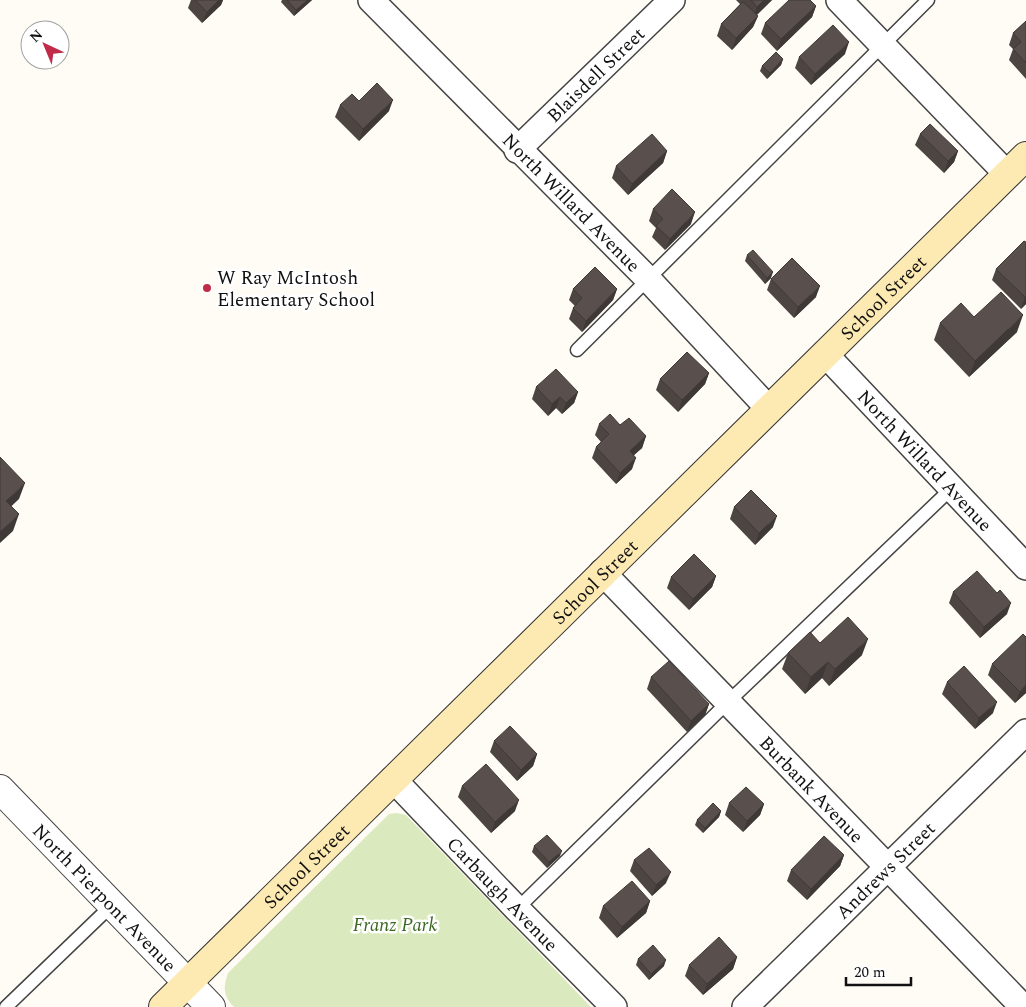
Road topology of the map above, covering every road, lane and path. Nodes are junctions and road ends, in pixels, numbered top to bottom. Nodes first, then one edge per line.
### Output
1 (371, 0) edge
2 (672, 0) edge
3 (839, 0) edge
4 (928, 0) edge
5 (882, 44) junction
6 (517, 150) junction
7 (1026, 156) edge
8 (1007, 174) junction
9 (647, 278) junction
10 (576, 350) dead end
11 (825, 354) junction
12 (768, 408) junction
13 (952, 488) junction
14 (1026, 567) edge
15 (602, 572) junction
16 (728, 702) junction
17 (1026, 732) edge
18 (393, 779) junction
19 (0, 789) edge
20 (888, 868) junction
21 (112, 905) junction
22 (517, 910) junction
23 (187, 983) junction
24 (6, 1007) edge
25 (163, 1007) edge
26 (211, 1007) edge
27 (614, 1007) edge
28 (745, 1007) edge
29 (1023, 1007) edge

1 - 6 street, North Willard Avenue
2 - 6 street, Blaisdell Street
3 - 5 street
4 - 5 lane
5 - 8 street
5 - 9 lane
6 - 9 street, North Willard Avenue
7 - 8 main road, School Street
8 - 11 main road, School Street
9 - 10 lane
9 - 12 street, North Willard Avenue
11 - 12 main road, School Street
11 - 13 street, North Willard Avenue
12 - 15 main road, School Street
13 - 14 street, North Willard Avenue
13 - 16 lane
15 - 16 street, Burbank Avenue
15 - 18 main road, School Street
16 - 20 street, Burbank Avenue
16 - 22 lane
17 - 20 street, Andrews Street
18 - 22 street, Carbaugh Avenue
18 - 23 main road, School Street
19 - 21 street, North Pierpont Avenue
20 - 28 street, Andrews Street
20 - 29 street, Burbank Avenue
21 - 23 street, North Pierpont Avenue
21 - 24 lane
22 - 27 street, Carbaugh Avenue
23 - 25 main road, School Street
23 - 26 street, North Pierpont Avenue

